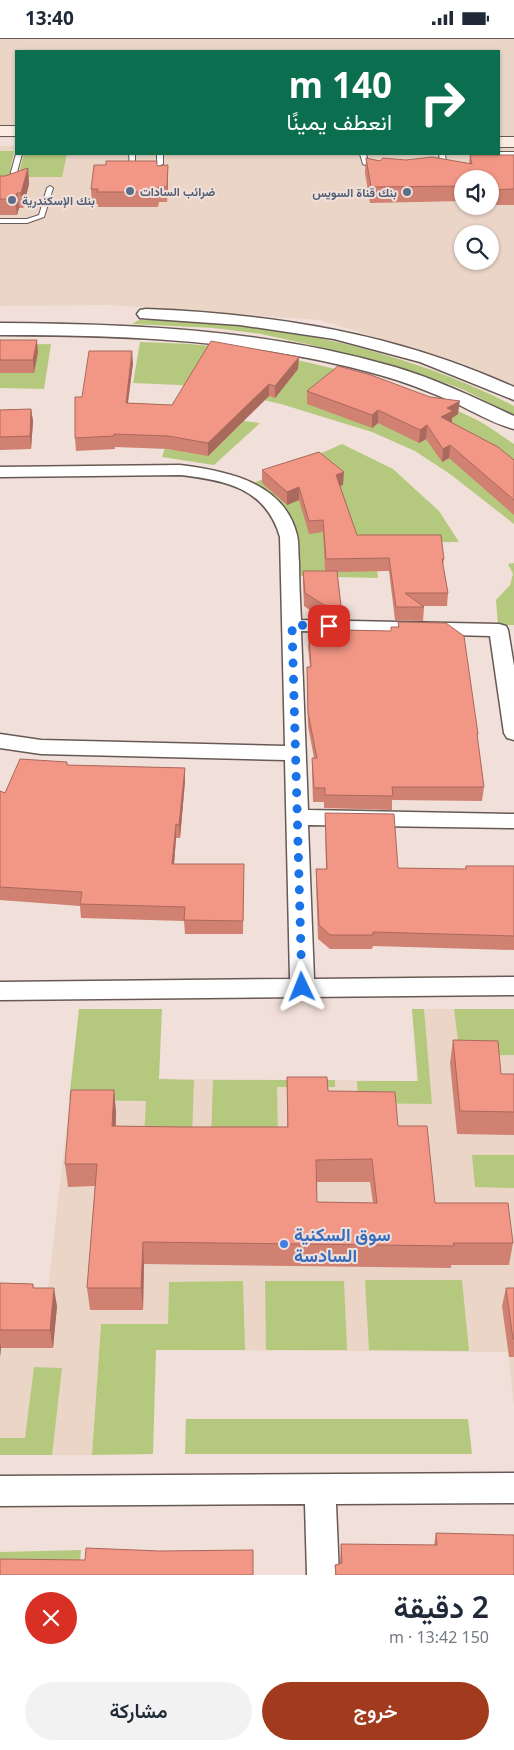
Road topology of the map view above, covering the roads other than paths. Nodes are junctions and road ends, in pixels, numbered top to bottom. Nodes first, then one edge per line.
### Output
1 (0, 36) edge
2 (514, 36) edge
3 (0, 131) edge
4 (15, 131) edge
5 (500, 132) edge
6 (514, 132) edge
7 (500, 142) edge
8 (514, 142) edge
9 (0, 145) edge
10 (15, 145) edge
11 (500, 154) edge
12 (514, 154) edge
13 (19, 155) edge
14 (132, 155) edge
15 (160, 155) edge
16 (363, 155) edge
17 (442, 155) edge
18 (383, 169) edge
19 (428, 169) edge
20 (11, 183) edge
21 (50, 188) dead end
22 (0, 221) edge
23 (0, 314) edge
24 (120, 319) junction
25 (0, 329) edge
26 (514, 394) edge
27 (514, 423) edge
28 (0, 472) edge
29 (292, 625) junction
30 (514, 733) edge
31 (0, 741) edge
32 (294, 753) junction
33 (297, 817) junction
34 (514, 821) edge
35 (514, 986) edge
36 (302, 987) junction
37 (0, 991) edge
38 (514, 1488) edge
39 (320, 1489) junction
40 (0, 1491) edge
41 (323, 1575) edge

1 - 2 lane
3 - 4 main road
5 - 6 main road
7 - 8 main road
9 - 10 main road
11 - 12 lane
13 - 20 lane
14 - 15 lane
16 - 18 lane
17 - 19 lane
21 - 22 lane
23 - 24 street
24 - 25 street
24 - 26 street
24 - 27 street
28 - 29 street
29 - 30 street
29 - 32 street
31 - 32 street
32 - 33 street
33 - 34 street
33 - 36 street
35 - 36 street
36 - 37 street
38 - 39 street
39 - 40 street
39 - 41 street

